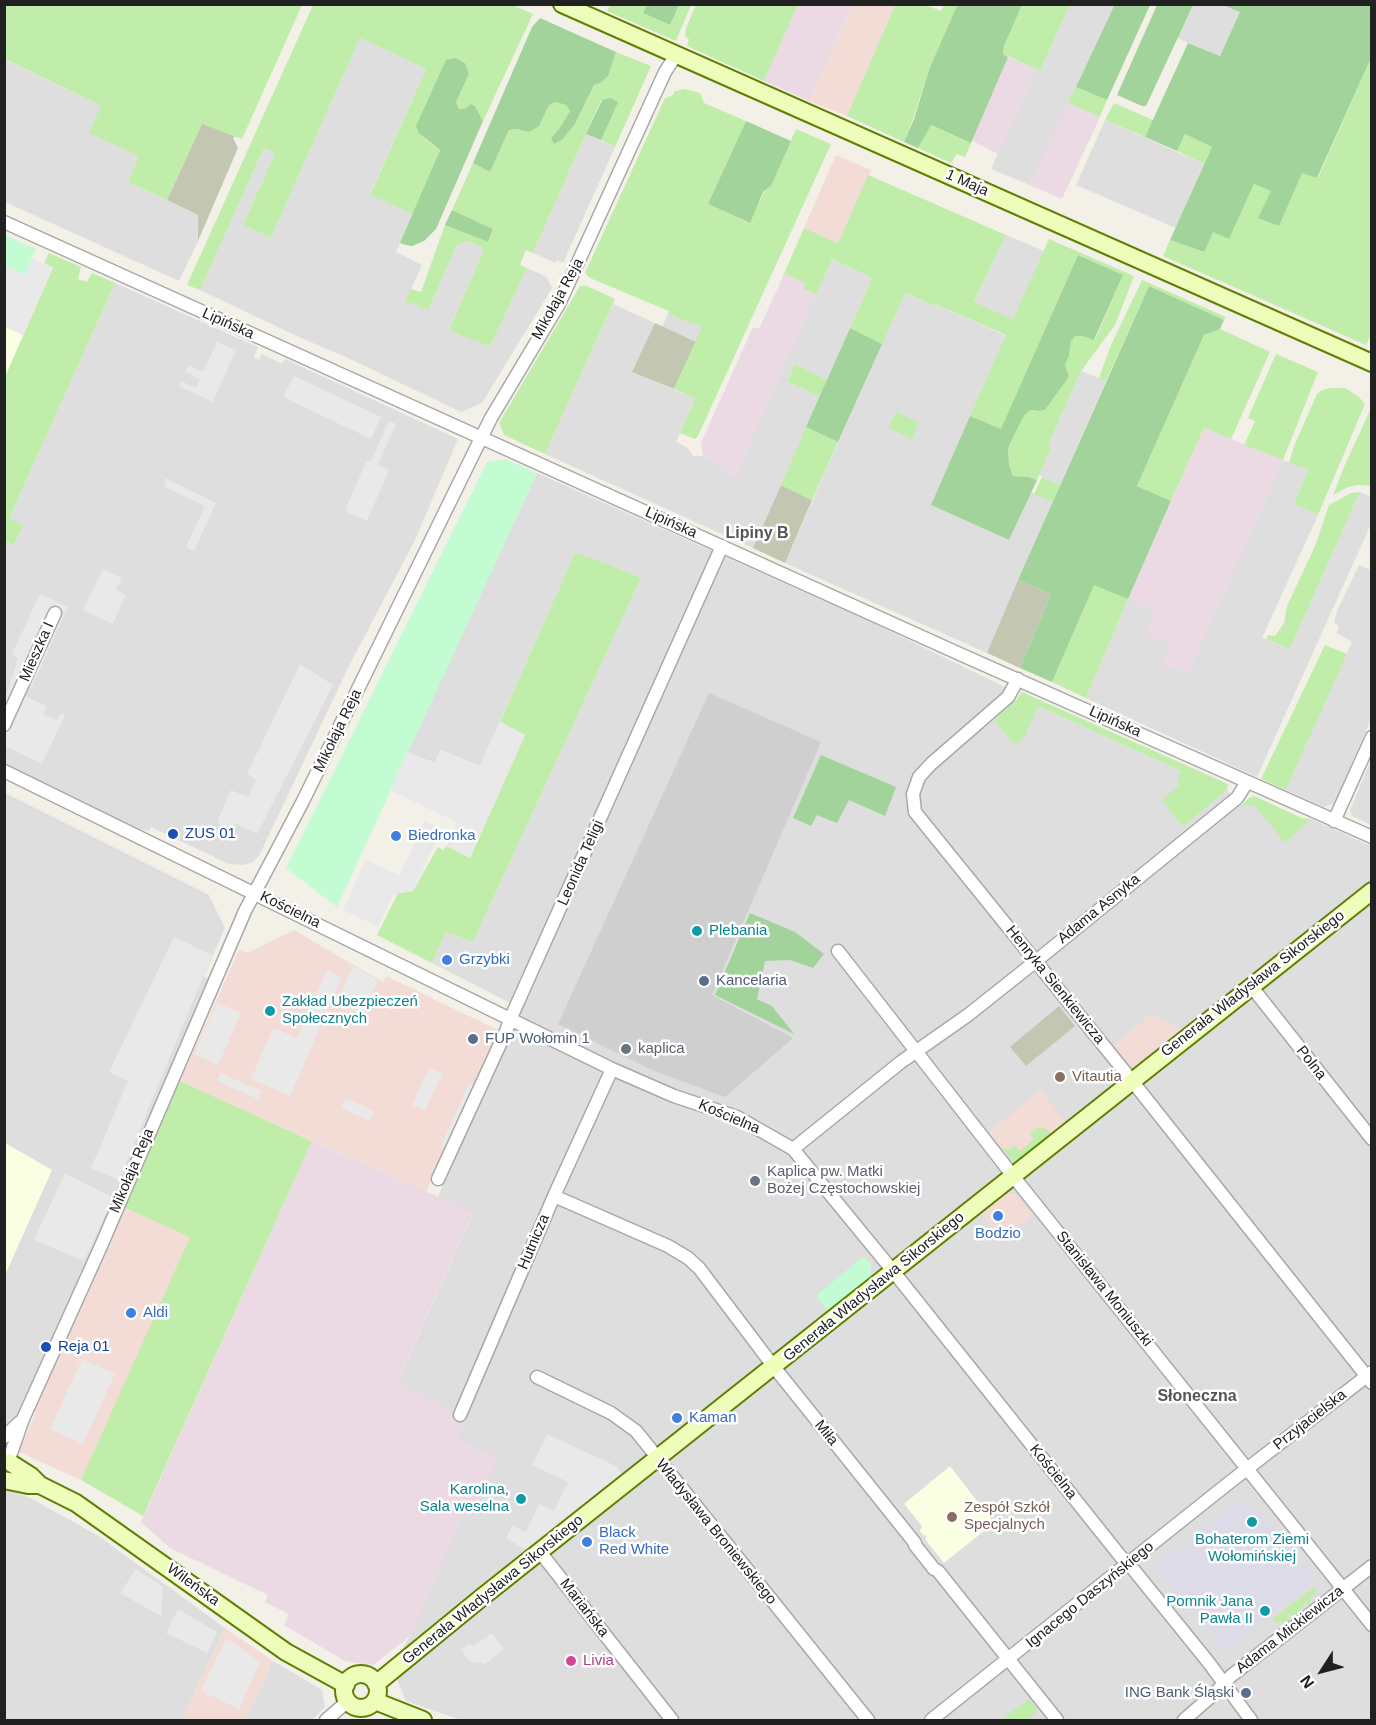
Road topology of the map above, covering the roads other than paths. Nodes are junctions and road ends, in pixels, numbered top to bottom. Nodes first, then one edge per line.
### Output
1 (562, 4) edge
2 (676, 55) junction
3 (4, 222) edge
4 (1371, 363) edge
5 (482, 438) junction
6 (722, 546) junction
7 (55, 613) dead end
8 (1018, 679) junction
9 (4, 724) edge
10 (1371, 737) edge
11 (4, 771) edge
12 (1247, 782) junction
13 (1334, 821) junction
14 (1371, 837) edge
15 (1371, 891) edge
16 (254, 893) junction
17 (838, 951) dead end
18 (1035, 961) junction
19 (1251, 987) junction
20 (510, 1019) junction
21 (915, 1051) junction
22 (612, 1069) junction
23 (1131, 1080) junction
24 (1371, 1139) edge
25 (792, 1149) junction
26 (1013, 1176) junction
27 (438, 1179) dead end
28 (554, 1196) junction
29 (893, 1271) junction
30 (774, 1367) junction
31 (537, 1377) dead end
32 (1370, 1377) edge
33 (460, 1415) dead end
34 (23, 1419) junction
35 (4, 1437) edge
36 (8, 1458) edge
37 (657, 1458) junction
38 (1248, 1469) junction
39 (4, 1480) edge
40 (40, 1485) junction
41 (540, 1552) junction
42 (1129, 1564) junction
43 (1371, 1566) edge
44 (1343, 1589) junction
45 (1371, 1625) edge
46 (1008, 1659) junction
47 (398, 1667) junction
48 (376, 1684) junction
49 (1224, 1684) junction
50 (347, 1693) junction
51 (375, 1701) junction
52 (399, 1711) junction
53 (326, 1720) edge
54 (423, 1720) edge
55 (672, 1720) edge
56 (868, 1720) edge
57 (931, 1720) edge
58 (1057, 1720) edge
59 (1184, 1720) edge
60 (1251, 1720) edge

1 - 2 street, 1 Maja
2 - 4 street, 1 Maja
2 - 5 street, Mikołaja Reja
3 - 5 street, Lipińska
5 - 6 street, Lipińska
5 - 16 street, Mikołaja Reja
6 - 8 street, Lipińska
6 - 20 street, Leonida Teligi
7 - 9 street, Mieszka I
8 - 12 street, Lipińska
8 - 18 street, Henryka Sienkiewicza
10 - 13 street
11 - 16 street, Kościelna
12 - 13 street, Lipińska
12 - 18 street, Adama Asnyka
13 - 14 street, Lipińska
15 - 19 street, Generała Władysława Sikorskiego
16 - 20 street, Kościelna
16 - 34 street, Mikołaja Reja
17 - 21 street, Stanisława Moniuszki
18 - 21 street, Adama Asnyka
18 - 23 street, Henryka Sienkiewicza
19 - 23 street, Generała Władysława Sikorskiego
19 - 24 street, Polna
20 - 22 street, Kościelna
20 - 27 street, Leonida Teligi
21 - 25 street, Adama Asnyka
21 - 26 street, Stanisława Moniuszki
22 - 25 street, Kościelna
22 - 28 street, Hutnicza
23 - 26 street, Generała Władysława Sikorskiego
23 - 32 street, Henryka Sienkiewicza
25 - 29 street, Kościelna
26 - 29 street, Generała Władysława Sikorskiego
26 - 38 street, Stanisława Moniuszki
28 - 30 street, Miła
28 - 33 street, Hutnicza
29 - 30 street, Generała Władysława Sikorskiego
29 - 42 street, Kościelna
30 - 37 street, Generała Władysława Sikorskiego
30 - 46 street, Miła
31 - 37 street, Władysława Broniewskiego
32 - 38 street, Przyjacielska
34 - 35 street, Mikołaja Reja
34 - 36 street, Mikołaja Reja
36 - 39 street
36 - 40 street, Wileńska
37 - 41 street, Generała Władysława Sikorskiego
37 - 56 street, Władysława Broniewskiego
38 - 42 street, Ignacego Daszyńskiego
38 - 44 street, Stanisława Moniuszki
39 - 40 street, Wileńska
40 - 50 street, Wileńska
41 - 47 street, Generała Władysława Sikorskiego
41 - 55 street, Mariańska
42 - 46 street, Ignacego Daszyńskiego
42 - 49 street, Kościelna
43 - 44 street, Adama Mickiewicza
44 - 45 street, Stanisława Moniuszki
44 - 49 street, Adama Mickiewicza
46 - 57 street, Ignacego Daszyńskiego
46 - 58 street, Miła
47 - 48 street, Generała Władysława Sikorskiego
47 - 52 street
48 - 50 street
48 - 51 street
49 - 59 street, Adama Mickiewicza
49 - 60 street, Kościelna
50 - 51 street
50 - 53 street
51 - 52 street
52 - 54 street

